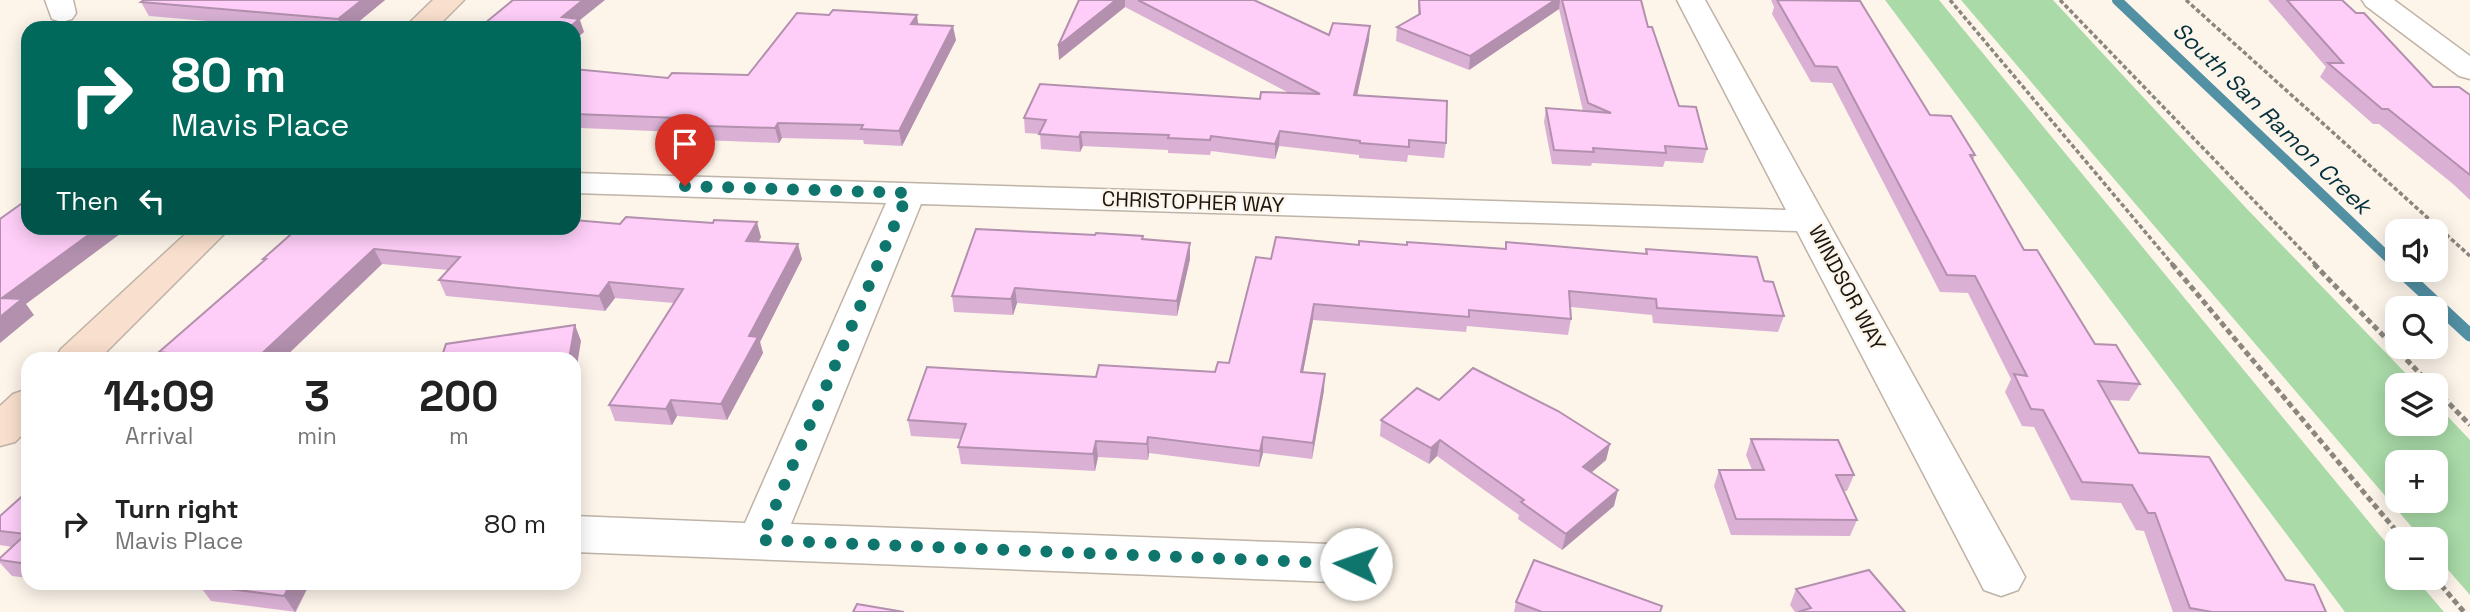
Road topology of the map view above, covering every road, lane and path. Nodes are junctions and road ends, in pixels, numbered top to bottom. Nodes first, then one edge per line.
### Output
1 (450, 0) edge
2 (1691, 0) edge
3 (1950, 0) edge
4 (2060, 0) edge
5 (2186, 0) edge
6 (2376, 0) edge
7 (427, 21) edge
8 (2470, 69) edge
9 (581, 183) edge
10 (908, 193) junction
11 (1811, 221) junction
12 (205, 235) edge
13 (2470, 256) edge
14 (82, 352) edge
15 (2419, 373) edge
16 (2448, 402) edge
17 (21, 411) edge
18 (2470, 425) edge
19 (0, 431) edge
20 (2393, 527) edge
21 (581, 534) edge
22 (761, 540) junction
23 (1356, 564) dead end
24 (2001, 577) dead end
25 (2445, 590) edge
26 (2464, 612) edge

1 - 7 street
2 - 11 street, WINDSOR WAY
3 - 20 path
4 - 15 path
5 - 13 path
6 - 8 street
9 - 10 street, CHRISTOPHER WAY
10 - 11 street, CHRISTOPHER WAY
10 - 22 street
11 - 24 street, WINDSOR WAY
12 - 14 street
16 - 18 path
17 - 19 street
21 - 22 street
22 - 23 street
25 - 26 path

